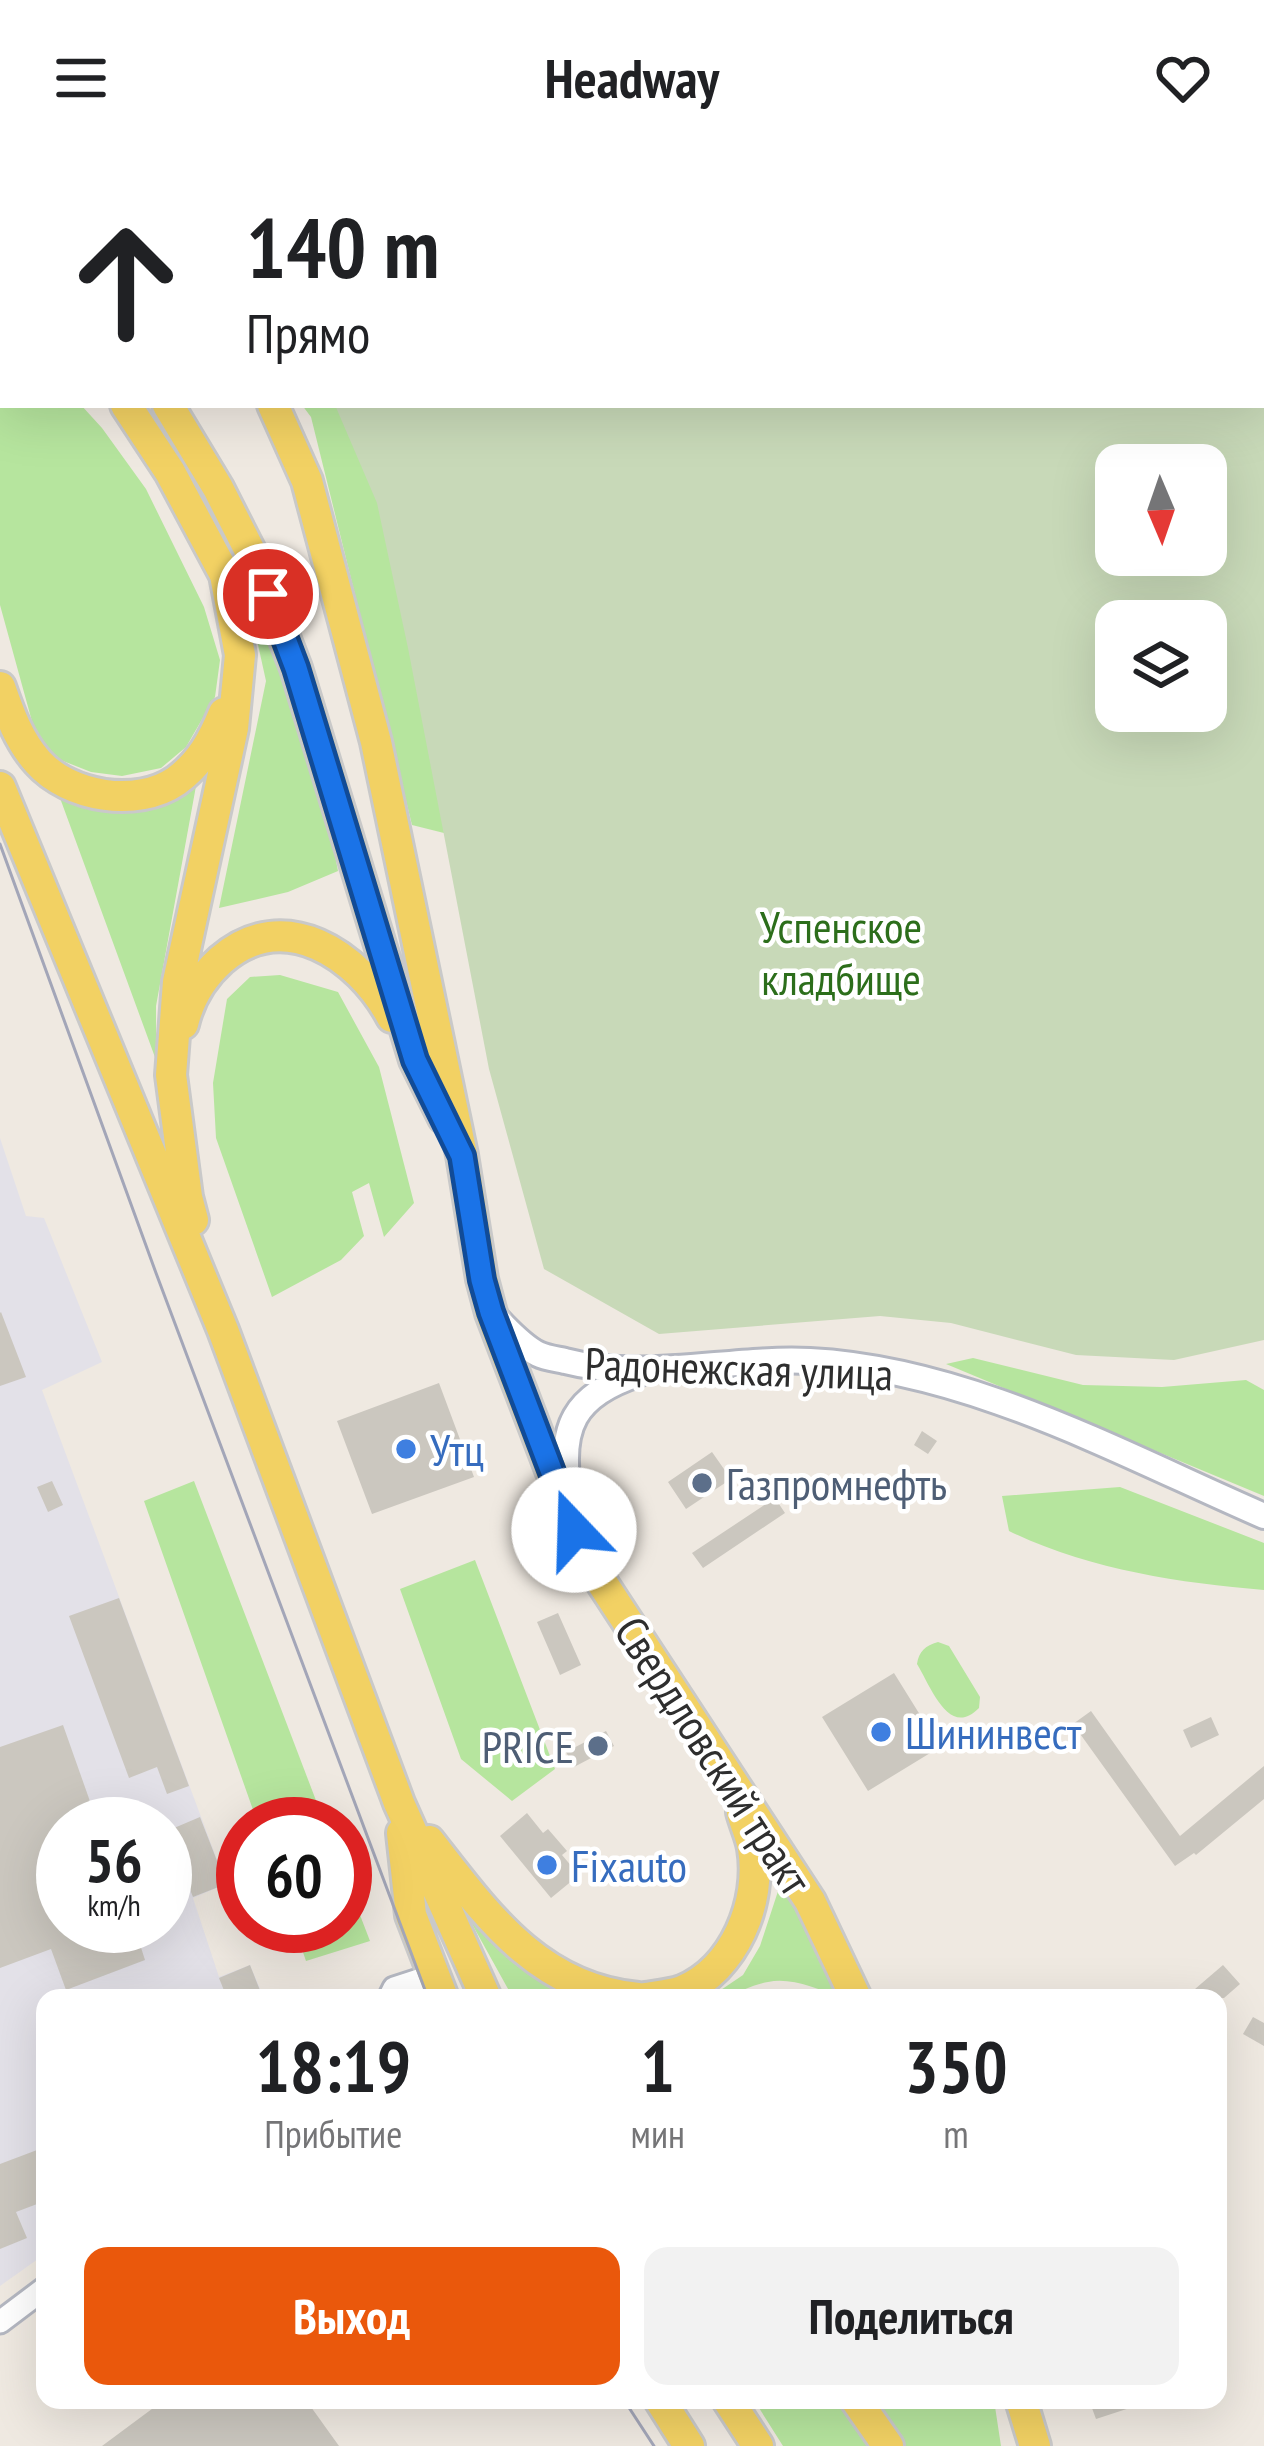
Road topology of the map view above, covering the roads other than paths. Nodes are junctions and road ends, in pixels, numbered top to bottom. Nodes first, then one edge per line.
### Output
1 (128, 408) edge
2 (170, 408) edge
3 (274, 408) edge
4 (239, 656) junction
5 (0, 687) edge
6 (0, 788) edge
7 (415, 1060) junction
8 (171, 1075) junction
9 (462, 1156) junction
10 (491, 1312) junction
11 (223, 1330) junction
12 (651, 1370) junction
13 (1264, 1516) edge
14 (574, 1530) junction
15 (733, 1781) junction
16 (399, 1803) junction
17 (439, 1986) edge
18 (393, 1989) edge
19 (482, 1989) edge
20 (590, 1989) edge
21 (685, 1989) edge
22 (852, 1989) edge
23 (36, 2295) edge
24 (0, 2322) edge
25 (666, 2409) edge
26 (734, 2409) edge
27 (862, 2409) edge
28 (1011, 2409) edge
29 (1024, 2409) edge
30 (689, 2446) edge
31 (758, 2446) edge
32 (887, 2446) edge
33 (1014, 2446) edge
34 (1035, 2446) edge

1 - 4 main road
2 - 7 main road
3 - 9 main road, Свердловский тракт
4 - 5 main road
4 - 8 main road
6 - 11 main road
7 - 8 main road
7 - 9 main road
8 - 11 main road
9 - 10 main road, Свердловский тракт
10 - 12 street, Радонежская улица
10 - 14 main road, Свердловский тракт
11 - 16 main road
12 - 13 street, Радонежская улица
12 - 14 street
14 - 15 main road, Свердловский тракт
15 - 21 main road
15 - 22 main road, Свердловский тракт
16 - 17 main road
16 - 19 main road
16 - 20 main road
17 - 18 street
23 - 24 street
25 - 30 main road
26 - 31 main road
27 - 32 main road
28 - 33 main road
29 - 34 main road

